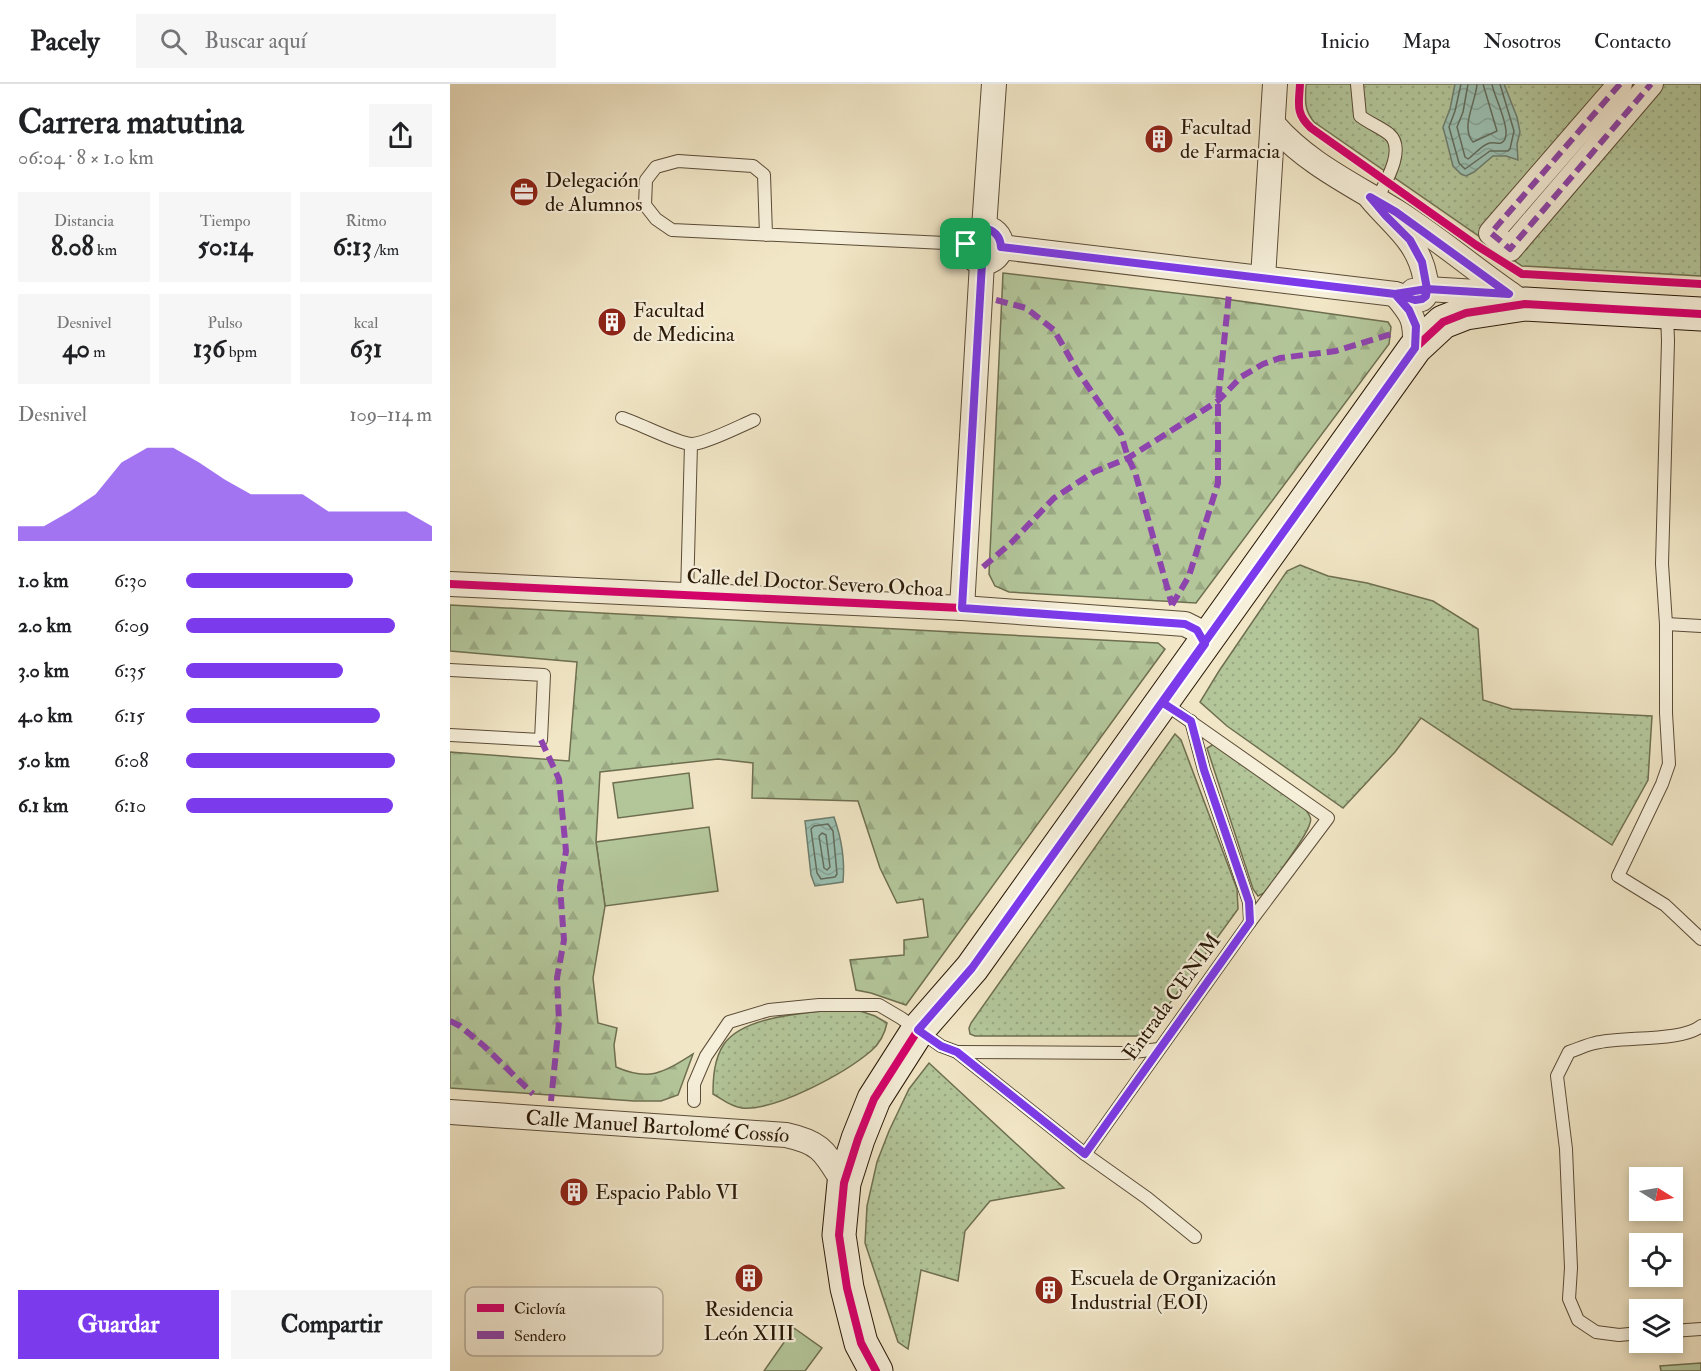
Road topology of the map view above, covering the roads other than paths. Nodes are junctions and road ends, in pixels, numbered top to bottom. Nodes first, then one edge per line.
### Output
1 (994, 84) edge
2 (1275, 84) edge
3 (1357, 84) edge
4 (1620, 84) edge
5 (1651, 84) edge
6 (1273, 124) junction
7 (1373, 199) junction
8 (984, 228) junction
9 (765, 235) junction
10 (966, 244) junction
11 (1001, 247) junction
12 (982, 263) junction
13 (1263, 278) junction
14 (1427, 289) junction
15 (1395, 294) junction
16 (1517, 299) junction
17 (1667, 312) junction
18 (1701, 314) edge
19 (1415, 348) junction
20 (622, 418) dead end
21 (754, 420) dead end
22 (691, 444) junction
23 (450, 584) edge
24 (687, 596) junction
25 (962, 608) junction
26 (1666, 624) junction
27 (1701, 626) edge
28 (1205, 644) junction
29 (450, 670) edge
30 (1163, 703) junction
31 (1191, 721) junction
32 (450, 735) edge
33 (1250, 922) junction
34 (1701, 939) edge
35 (1701, 1026) edge
36 (918, 1030) junction
37 (1159, 1049) junction
38 (957, 1052) junction
39 (694, 1101) dead end
40 (450, 1112) edge
41 (1085, 1154) junction
42 (844, 1183) junction
43 (1195, 1237) dead end
44 (1701, 1329) edge
45 (1683, 1330) edge
46 (1629, 1334) edge
47 (876, 1371) edge

1 - 8 street
2 - 6 street
3 - 7 lane
4 - 5 street
6 - 7 street
6 - 13 street
7 - 14 street
7 - 16 street
8 - 10 street
8 - 11 street
9 - 9 lane
9 - 10 lane
10 - 12 street
11 - 12 street
11 - 13 street
12 - 25 street
13 - 15 street
14 - 15 street
14 - 16 street
15 - 19 street
16 - 17 street
16 - 19 street
17 - 18 street
17 - 26 lane
19 - 28 street
20 - 22 lane
21 - 22 lane
22 - 24 lane
23 - 24 street, Calle del Doctor Severo Ochoa
24 - 25 street, Calle del Doctor Severo Ochoa
25 - 28 street, Calle del Doctor Severo Ochoa
26 - 27 lane
26 - 34 lane
28 - 30 street
29 - 32 lane
30 - 31 lane, Entrada CENIM
30 - 36 street
31 - 33 lane
31 - 33 lane, Entrada CENIM
33 - 37 lane, Entrada CENIM
35 - 46 lane
36 - 38 lane
36 - 39 lane
36 - 42 street
37 - 38 lane
37 - 41 lane, Entrada CENIM
38 - 41 lane
40 - 42 street, Calle Manuel Bartolomé Cossío
41 - 43 lane
42 - 47 street
44 - 45 lane

